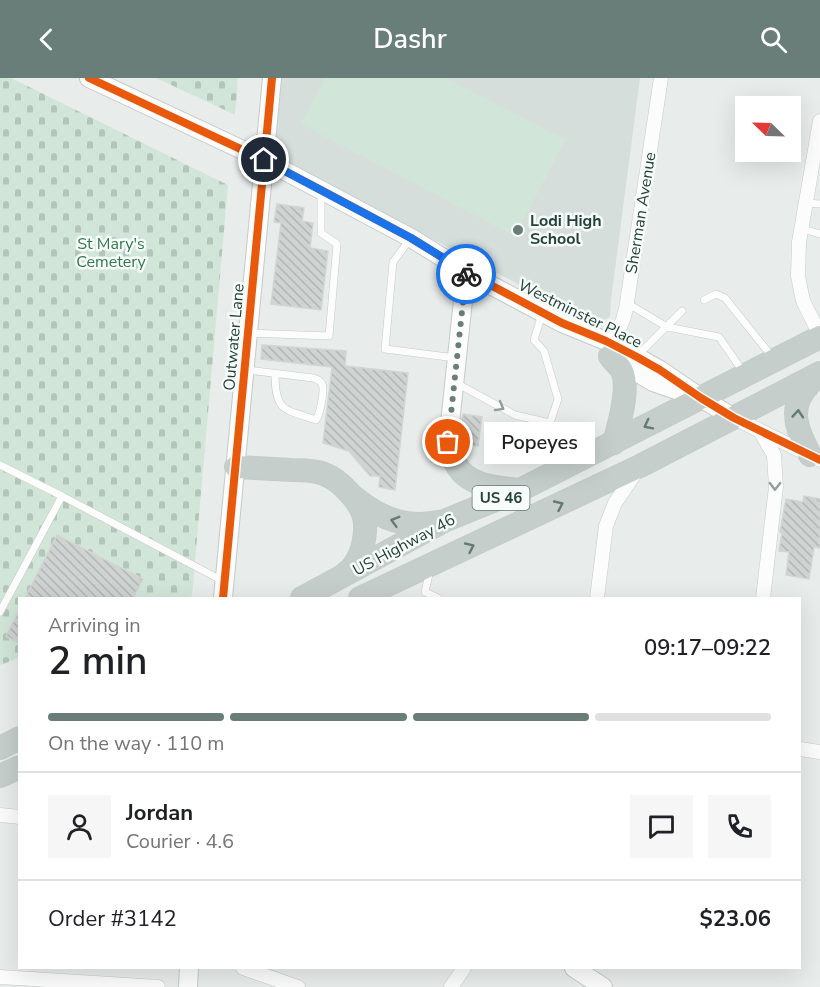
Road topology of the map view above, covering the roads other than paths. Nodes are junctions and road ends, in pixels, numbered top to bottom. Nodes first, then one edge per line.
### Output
1 (89, 78) edge
2 (272, 78) edge
3 (661, 78) edge
4 (820, 121) edge
5 (264, 160) junction
6 (321, 190) junction
7 (813, 203) edge
8 (802, 229) junction
9 (820, 234) edge
10 (411, 238) junction
11 (466, 272) junction
12 (704, 300) dead end
13 (627, 303) junction
14 (682, 311) dead end
15 (543, 312) junction
16 (667, 327) junction
17 (247, 333) junction
18 (820, 336) edge
19 (608, 349) junction
20 (637, 357) junction
21 (456, 358) junction
22 (775, 360) junction
23 (244, 370) junction
24 (275, 373) junction
25 (818, 374) edge
26 (745, 375) junction
27 (454, 381) junction
28 (700, 398) junction
29 (734, 418) junction
30 (550, 423) junction
31 (760, 431) junction
32 (448, 442) joint
33 (614, 442) junction
34 (815, 458) edge
35 (0, 465) edge
36 (640, 466) junction
37 (236, 467) junction
38 (562, 469) junction
39 (520, 490) junction
40 (352, 495) junction
41 (62, 496) junction
42 (444, 521) junction
43 (431, 565) junction
44 (224, 590) edge
45 (425, 592) junction
46 (312, 594) edge
47 (362, 597) edge
48 (419, 597) edge
49 (436, 597) edge
50 (597, 597) edge
51 (763, 597) edge
52 (0, 612) edge
53 (18, 739) edge
54 (0, 748) edge
55 (801, 749) edge
56 (820, 752) edge
57 (18, 768) edge
58 (0, 776) edge
59 (0, 815) edge
60 (18, 817) edge
61 (189, 969) edge
62 (246, 969) edge
63 (463, 969) edge
64 (576, 969) edge
65 (0, 977) edge
66 (158, 987) edge
67 (188, 987) edge
68 (298, 987) edge
69 (451, 987) edge
70 (603, 987) edge

1 - 5 street, Westminster Place
2 - 5 street, Outwater Lane
3 - 13 street, Sherman Avenue
4 - 7 street
5 - 6 street, Westminster Place
5 - 17 street, Outwater Lane
6 - 10 street, Westminster Place
6 - 17 lane
7 - 8 street
8 - 9 lane
8 - 18 street
10 - 11 street, Westminster Place
10 - 21 lane
11 - 15 street, Westminster Place
11 - 21 street
12 - 22 lane
13 - 16 lane
13 - 19 street, Sherman Avenue
14 - 16 lane
15 - 19 street, Westminster Place
15 - 30 lane
16 - 20 lane
16 - 26 lane
17 - 23 street, Outwater Lane
18 - 22 highway, US 46
19 - 20 street, Westminster Place
19 - 28 street, Westminster Place
19 - 33 highway
20 - 28 street, Westminster Place
21 - 27 street
22 - 26 highway, US 46
23 - 24 lane
23 - 37 street, Outwater Lane
24 - 24 lane
25 - 29 highway, US 46
34 -> 25 highway
26 - 28 highway, US 46
27 -> 30 lane
27 - 32 street
28 - 29 street, Westminster Place
28 -> 33 highway, US Highway 46 / US 46
29 - 31 street, Westminster Place
29 - 36 highway, US Highway 46 / US 46
30 - 38 lane
31 - 34 street, Westminster Place
31 -> 51 street
32 - 39 highway
33 - 38 highway, US Highway 46 / US 46
35 - 41 lane
43 -> 36 highway, US Highway 46 / US 46
36 - 50 street
37 - 40 highway
37 - 44 street, Outwater Lane
38 - 39 highway, US Highway 46 / US 46
39 - 42 highway, US Highway 46 / US 46
42 -> 40 highway
40 - 46 highway
41 - 44 lane
41 - 52 lane
42 - 46 highway, US Highway 46 / US 46
43 - 45 lane
43 - 47 highway, US Highway 46 / US 46
45 - 48 lane
45 - 49 lane
53 - 54 highway
55 - 56 street
57 - 58 highway
59 - 60 street
61 - 67 street
62 - 68 street
63 - 69 street
64 - 70 street
65 - 66 street

